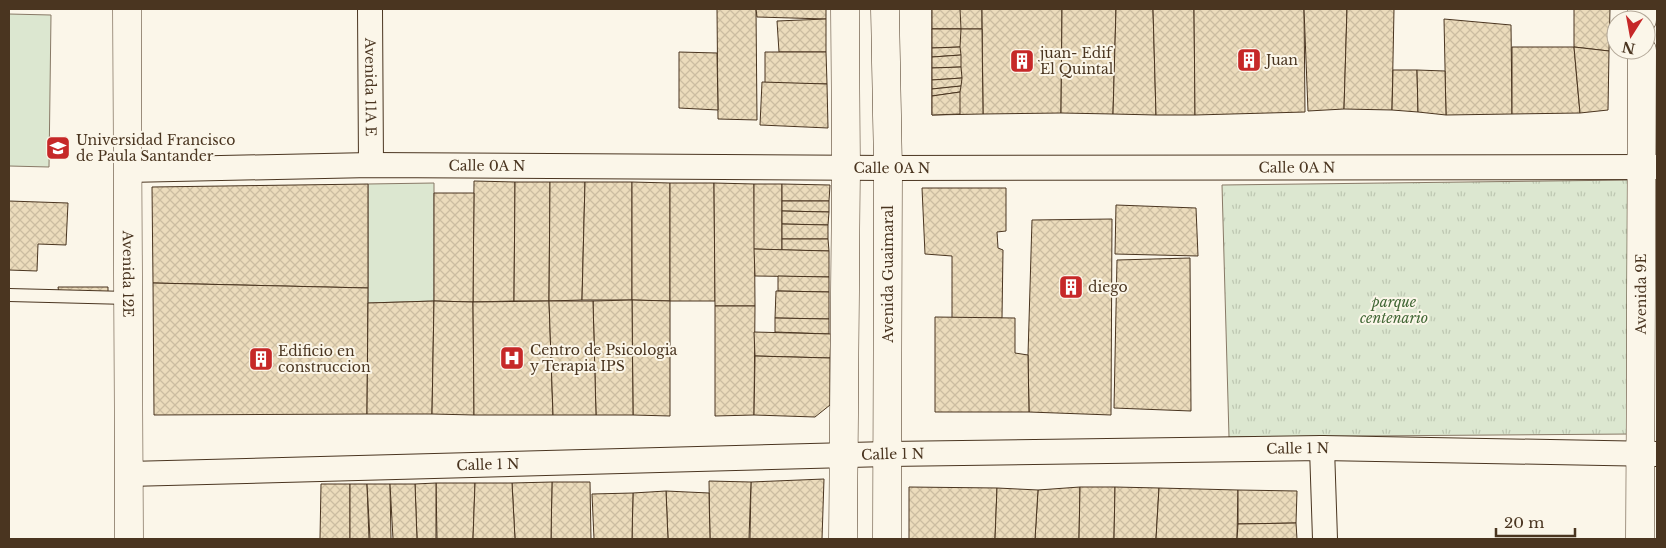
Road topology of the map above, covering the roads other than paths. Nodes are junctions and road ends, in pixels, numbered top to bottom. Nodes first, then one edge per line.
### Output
1 (127, 9) edge
2 (370, 9) edge
3 (845, 9) edge
4 (885, 9) edge
5 (1643, 60) edge
6 (370, 165) junction
7 (1649, 167) edge
8 (846, 168) junction
9 (888, 168) junction
10 (128, 170) junction
11 (9, 295) edge
12 (128, 298) junction
13 (1322, 448) junction
14 (888, 454) junction
15 (1649, 454) edge
16 (843, 455) junction
17 (128, 474) junction
18 (128, 539) edge
19 (843, 539) edge
20 (887, 539) edge
21 (1325, 539) edge
22 (1640, 539) edge

1 - 10 street, Avenida 12E
2 - 6 street, Avenida 11A E
3 - 8 street
4 - 9 street, Avenida Guaimaral
5 - 7 street, Avenida 9E
6 - 8 street, Calle 0A N
6 - 10 street, Calle 0A N
7 - 9 street, Calle 0A N
7 - 15 street, Avenida 9E
8 - 9 street, Calle 0A N
8 - 16 street
9 - 14 street, Avenida Guaimaral
10 - 12 street, Avenida 12E
11 - 12 lane
12 - 17 street, Avenida 12E
13 - 14 street, Calle 1 N
13 - 15 street, Calle 1 N
13 - 21 street
14 - 16 street, Calle 1 N
14 - 20 street, Avenida Guaimaral
15 - 22 street, Avenida 9E
16 - 17 street, Calle 1 N
16 - 19 street
17 - 18 street, Avenida 12E

